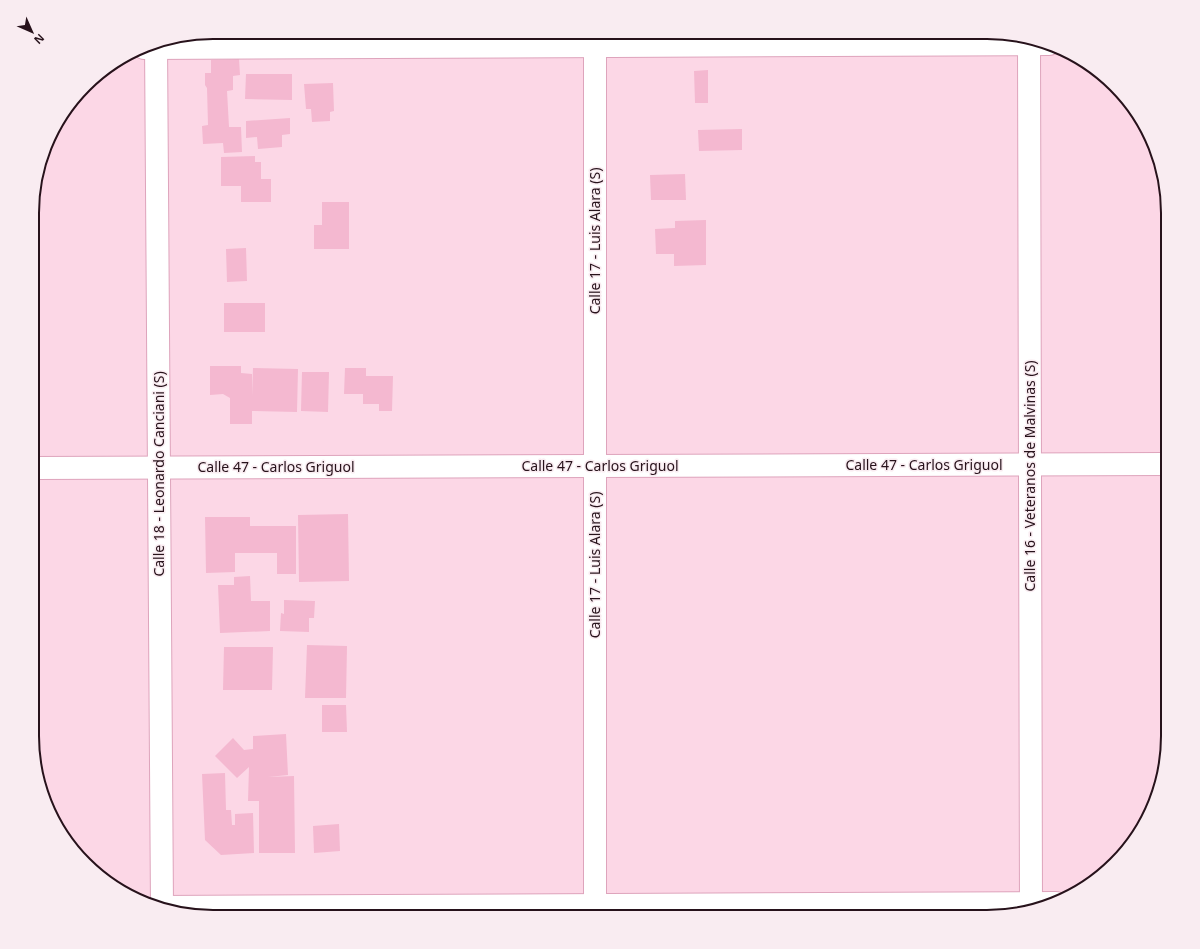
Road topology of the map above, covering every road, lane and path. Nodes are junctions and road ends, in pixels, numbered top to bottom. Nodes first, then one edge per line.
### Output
1 (1029, 44) edge
2 (164, 46) edge
3 (595, 46) junction
4 (1039, 47) edge
5 (152, 50) edge
6 (1030, 464) junction
7 (1161, 464) edge
8 (595, 466) junction
9 (39, 468) edge
10 (159, 468) junction
11 (161, 902) edge
12 (1031, 904) edge
13 (1024, 906) edge
14 (180, 907) edge
15 (486, 910) edge
16 (595, 910) edge
17 (682, 910) edge

1 - 3 street
2 - 3 street
3 - 8 street, Calle 17 - Luis Alara (S)
4 - 6 street, Calle 16 - Veteranos de Malvinas (S)
5 - 10 street, Calle 18 - Leonardo Canciani (S)
6 - 7 street, Calle 47 - Carlos Griguol
6 - 8 street, Calle 47 - Carlos Griguol
6 - 12 street, Calle 16 - Veteranos de Malvinas (S)
8 - 10 street, Calle 47 - Carlos Griguol
8 - 16 street, Calle 17 - Luis Alara (S)
9 - 10 street, Calle 47 - Carlos Griguol
10 - 11 street, Calle 18 - Leonardo Canciani (S)
13 - 17 street
14 - 15 street

